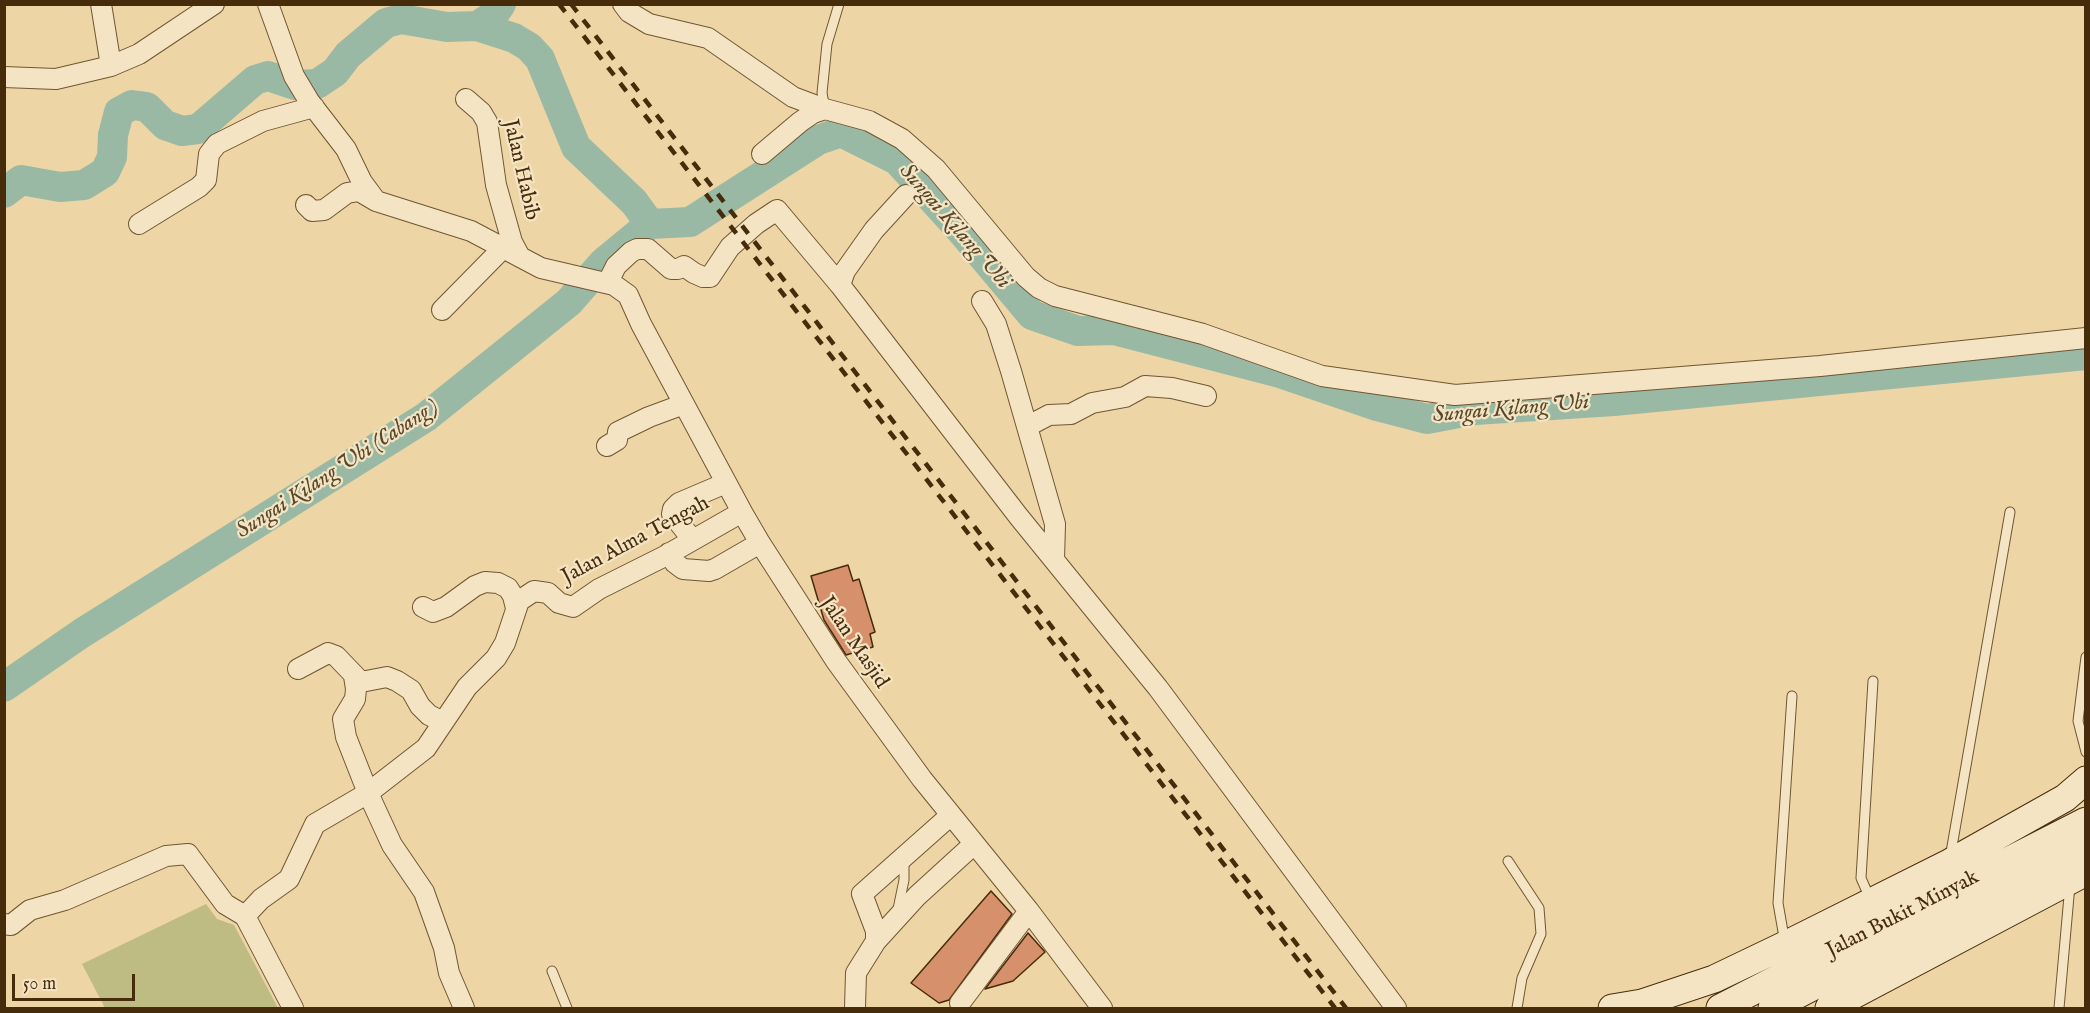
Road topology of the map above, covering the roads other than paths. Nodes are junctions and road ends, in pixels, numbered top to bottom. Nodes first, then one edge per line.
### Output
1 (101, 4) edge
2 (214, 4) edge
3 (268, 4) edge
4 (623, 4) edge
5 (839, 4) edge
6 (111, 66) junction
7 (4, 77) edge
8 (466, 99) dead end
9 (312, 104) junction
10 (825, 109) junction
11 (762, 154) dead end
12 (906, 195) dead end
13 (376, 201) junction
14 (306, 205) dead end
15 (139, 224) dead end
16 (512, 253) junction
17 (607, 283) junction
18 (840, 285) junction
19 (982, 301) dead end
20 (442, 310) dead end
21 (2085, 338) edge
22 (1206, 396) dead end
23 (684, 404) junction
24 (1028, 426) junction
25 (607, 446) dead end
26 (726, 483) junction
27 (742, 512) junction
28 (2010, 512) dead end
29 (692, 539) junction
30 (760, 543) junction
31 (669, 553) junction
32 (1054, 560) junction
33 (423, 607) dead end
34 (516, 608) junction
35 (2085, 657) edge
36 (298, 669) dead end
37 (354, 676) junction
38 (1873, 681) dead end
39 (1792, 696) dead end
40 (443, 722) junction
41 (2085, 752) edge
42 (2085, 780) edge
43 (368, 793) junction
44 (951, 815) junction
45 (2085, 821) edge
46 (974, 844) junction
47 (2085, 844) edge
48 (905, 855) junction
49 (1508, 861) dead end
50 (1949, 863) junction
51 (2078, 876) edge
52 (1872, 903) junction
53 (1029, 911) junction
54 (245, 916) junction
55 (894, 920) junction
56 (4, 924) edge
57 (876, 942) junction
58 (1785, 945) junction
59 (552, 971) dead end
60 (960, 1003) dead end
61 (293, 1008) edge
62 (464, 1008) edge
63 (567, 1008) edge
64 (855, 1008) edge
65 (1102, 1008) edge
66 (1396, 1008) edge
67 (1516, 1008) edge
68 (1612, 1008) edge
69 (1720, 1008) edge
70 (1772, 1008) edge
71 (1829, 1008) edge
72 (2059, 1008) edge

1 - 6 street
2 - 6 street
3 - 9 street
4 - 10 street
5 - 10 lane
6 - 7 street
8 - 16 street, Jalan Habib
9 - 13 street
9 - 15 street
10 - 11 street
10 - 21 street
12 - 18 street
13 - 14 street
13 - 16 street
16 - 17 street
16 - 20 street
17 - 18 street
17 - 23 street, Jalan Masjid
18 - 32 street
19 - 24 street
22 - 24 street
23 - 25 street
23 - 26 street, Jalan Masjid
24 - 32 street
26 - 27 street, Jalan Masjid
26 - 29 street
27 - 29 street, Jalan Alma Tengah
27 - 30 street, Jalan Masjid
28 - 50 lane
29 - 31 street, Jalan Alma Tengah
30 - 31 street
30 - 44 street, Jalan Masjid
31 - 34 street, Jalan Alma Tengah
32 - 66 street
33 - 34 street
34 - 40 street
35 - 41 lane
36 - 37 street
37 - 40 street
37 - 43 street
38 - 52 lane
39 - 58 lane
40 - 43 street
42 - 50 main road
43 - 54 street
43 - 62 street
44 - 46 street, Jalan Masjid
44 - 48 street
45 - 69 main road, Jalan Bukit Minyak
46 - 53 street, Jalan Masjid
46 - 55 street
47 - 70 main road, Jalan Bukit Minyak
48 - 55 lane
48 - 57 street
49 - 67 lane
50 - 52 main road
51 - 71 main road
51 - 72 lane
52 - 58 main road
53 - 60 street
53 - 65 street, Jalan Masjid
54 - 56 street
54 - 61 street
55 - 57 street
57 - 64 street
58 - 68 main road
59 - 63 lane

